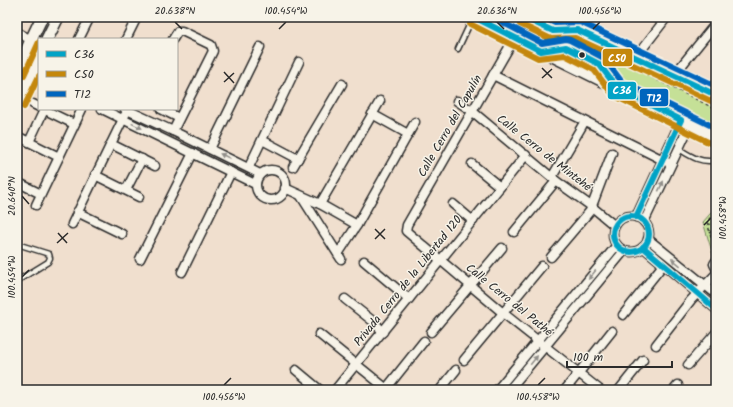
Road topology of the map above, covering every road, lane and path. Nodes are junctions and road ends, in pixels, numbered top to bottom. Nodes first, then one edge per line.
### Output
1 (42, 17) edge
2 (58, 17) edge
3 (90, 17) edge
4 (137, 17) edge
5 (473, 17) edge
6 (508, 17) edge
7 (523, 17) edge
8 (551, 17) edge
9 (667, 17) edge
10 (716, 23) edge
11 (573, 24) edge
12 (17, 32) edge
13 (514, 37) junction
14 (48, 38) edge
15 (80, 38) edge
16 (126, 38) edge
17 (173, 38) edge
18 (31, 40) junction
19 (260, 47) dead end
20 (458, 49) dead end
21 (636, 57) junction
22 (299, 62) dead end
23 (37, 68) edge
24 (17, 72) edge
25 (674, 75) junction
26 (493, 76) junction
27 (342, 84) dead end
28 (715, 93) edge
29 (380, 101) dead end
30 (457, 101) dead end
31 (17, 104) edge
32 (716, 109) edge
33 (39, 110) edge
34 (44, 110) edge
35 (81, 110) edge
36 (104, 110) edge
37 (126, 110) edge
38 (163, 110) edge
39 (472, 111) junction
40 (372, 114) junction
41 (179, 118) junction
42 (123, 119) junction
43 (416, 122) dead end
44 (686, 122) junction
45 (74, 124) junction
46 (582, 126) dead end
47 (173, 131) junction
48 (408, 134) junction
49 (17, 136) edge
50 (716, 137) edge
51 (262, 140) junction
52 (29, 142) junction
53 (111, 144) junction
54 (210, 149) junction
55 (678, 149) junction
56 (193, 153) junction
57 (612, 153) dead end
58 (526, 155) junction
59 (59, 157) junction
60 (142, 159) junction
61 (298, 159) junction
62 (663, 159) junction
63 (716, 160) edge
64 (472, 164) dead end
65 (672, 164) junction
66 (155, 166) dead end
67 (249, 167) junction
68 (293, 167) dead end
69 (231, 172) junction
70 (260, 174) junction
71 (95, 175) junction
72 (554, 179) junction
73 (17, 182) edge
74 (255, 184) junction
75 (500, 187) junction
76 (285, 188) junction
77 (126, 190) junction
78 (41, 194) junction
79 (300, 195) junction
80 (140, 197) dead end
81 (320, 204) junction
82 (453, 204) dead end
83 (36, 205) dead end
84 (591, 206) junction
85 (716, 210) edge
86 (78, 212) junction
87 (636, 217) junction
88 (473, 220) junction
89 (644, 222) junction
90 (72, 224) dead end
91 (707, 224) junction
92 (357, 225) junction
93 (716, 225) edge
94 (615, 226) junction
95 (406, 228) joint
96 (514, 232) dead end
97 (710, 233) junction
98 (122, 234) dead end
99 (648, 239) junction
100 (17, 244) edge
101 (617, 245) junction
102 (502, 248) dead end
103 (643, 248) junction
104 (715, 248) edge
105 (624, 251) junction
106 (716, 254) edge
107 (551, 257) dead end
108 (140, 259) dead end
109 (442, 260) junction
110 (364, 261) dead end
111 (716, 261) edge
112 (662, 265) junction
113 (542, 266) dead end
114 (716, 268) edge
115 (182, 272) dead end
116 (716, 274) edge
117 (17, 281) edge
118 (471, 285) junction
119 (705, 285) junction
120 (698, 293) junction
121 (716, 294) edge
122 (346, 299) dead end
123 (409, 299) junction
124 (716, 309) edge
125 (503, 312) junction
126 (17, 315) edge
127 (623, 315) dead end
128 (18, 326) dead end
129 (612, 331) dead end
130 (383, 332) junction
131 (431, 332) dead end
132 (716, 333) edge
133 (319, 334) dead end
134 (424, 341) dead end
135 (542, 343) junction
136 (656, 345) dead end
137 (464, 360) dead end
138 (643, 360) dead end
139 (356, 364) junction
140 (688, 365) dead end
141 (296, 370) dead end
142 (456, 370) dead end
143 (578, 372) junction
144 (320, 390) edge
145 (335, 390) edge
146 (387, 390) edge
147 (440, 390) edge
148 (497, 390) edge
149 (509, 390) edge
150 (565, 390) edge
151 (600, 390) edge
152 (619, 390) edge

1 - 18 main road
2 - 14 main road
3 - 15 street
4 - 16 street
5 - 13 main road
5 - 20 lane
6 - 32 path
7 - 11 lane
8 - 11 main road
9 - 21 street
10 - 25 street
11 - 21 main road
12 - 18 street
13 - 26 street, Calle Cerro del Capulín
13 - 44 main road
17 - 41 street
18 - 24 main road
19 - 54 street
21 - 25 main road
22 - 51 street
23 - 31 main road
25 - 28 main road
26 - 39 street, Calle Cerro del Capulín
26 - 62 street
27 - 61 street
29 - 40 street
30 - 39 street, Calle Cerro de Mintehé
33 - 52 street
34 - 45 street
35 - 45 street
36 - 42 street
37 - 42 street
37 - 47 street
38 - 41 street
39 - 58 street, Calle Cerro de Mintehé
39 - 95 street, Calle Cerro del Capulín
40 - 48 street
40 - 81 street
41 - 47 street
42 - 53 street
42 -> 56 street
43 - 48 street
44 - 50 main road
44 - 55 street
44 - 62 street
45 - 59 street
46 - 72 street
47 - 54 street
48 - 92 street
49 - 52 street
51 - 61 street
51 - 67 street
52 - 59 street
53 - 60 street
53 - 71 street
67 -> 54 street
55 - 63 lane
55 - 65 street
56 - 69 street
56 - 108 street
57 - 84 street
58 - 72 street, Calle Cerro de Mintehé
58 - 75 street, Privada Cerro de la Libertad 120
59 - 78 street
60 - 66 street
60 - 77 street
61 - 68 street
62 - 65 street
62 - 87 street
64 - 75 street
89 -> 65 street
67 - 70 street
69 - 74 street
69 - 115 street
70 - 74 street
70 - 76 street
71 - 77 street
71 - 86 street
72 - 84 street, Calle Cerro de Mintehé
72 - 96 street
73 - 78 street
74 - 76 street
75 - 88 street, Privada Cerro de la Libertad 120
76 - 79 street
77 - 80 street
78 - 83 street
79 - 81 street
79 - 92 street
81 - 92 street
82 - 88 street
84 - 94 street, Calle Cerro de Mintehé
84 - 107 street
85 - 91 path
86 - 90 street
86 - 98 street
87 - 89 street
87 - 94 street
88 - 109 street, Privada Cerro de la Libertad 120
89 - 99 street
91 - 93 path
91 - 97 path
93 - 97 path
94 - 101 street
95 - 109 street, Calle Cerro del Pathé
97 - 104 path
99 - 103 street
119 -> 99 street
100 - 117 lane
101 - 105 street
101 -> 135 street
102 - 118 street
103 - 105 street
103 - 112 street
104 - 106 path
105 - 135 street
109 - 118 street, Calle Cerro del Pathé
109 - 123 street, Privada Cerro de la Libertad 120
110 - 123 street
111 - 114 street
112 - 120 street
112 - 127 street
113 - 125 street
116 - 119 street
118 - 125 street, Calle Cerro del Pathé
118 - 131 street
119 - 120 street
119 - 121 street
120 - 124 street
120 - 136 street
122 - 130 street
123 - 130 street, Privada Cerro de la Libertad 120
125 - 135 street, Calle Cerro del Pathé
125 - 137 street
126 - 128 lane
129 - 143 street
130 - 139 street, Privada Cerro de la Libertad 120
132 - 140 street
133 - 139 street
134 - 146 street
135 - 143 street, Calle Cerro del Pathé
135 - 148 street
149 -> 135 street
138 - 152 street
139 - 145 street, Privada Cerro de la Libertad 120
139 - 146 street
141 - 144 street
142 - 147 street
143 - 150 street
143 - 151 street, Calle Cerro del Pathé

